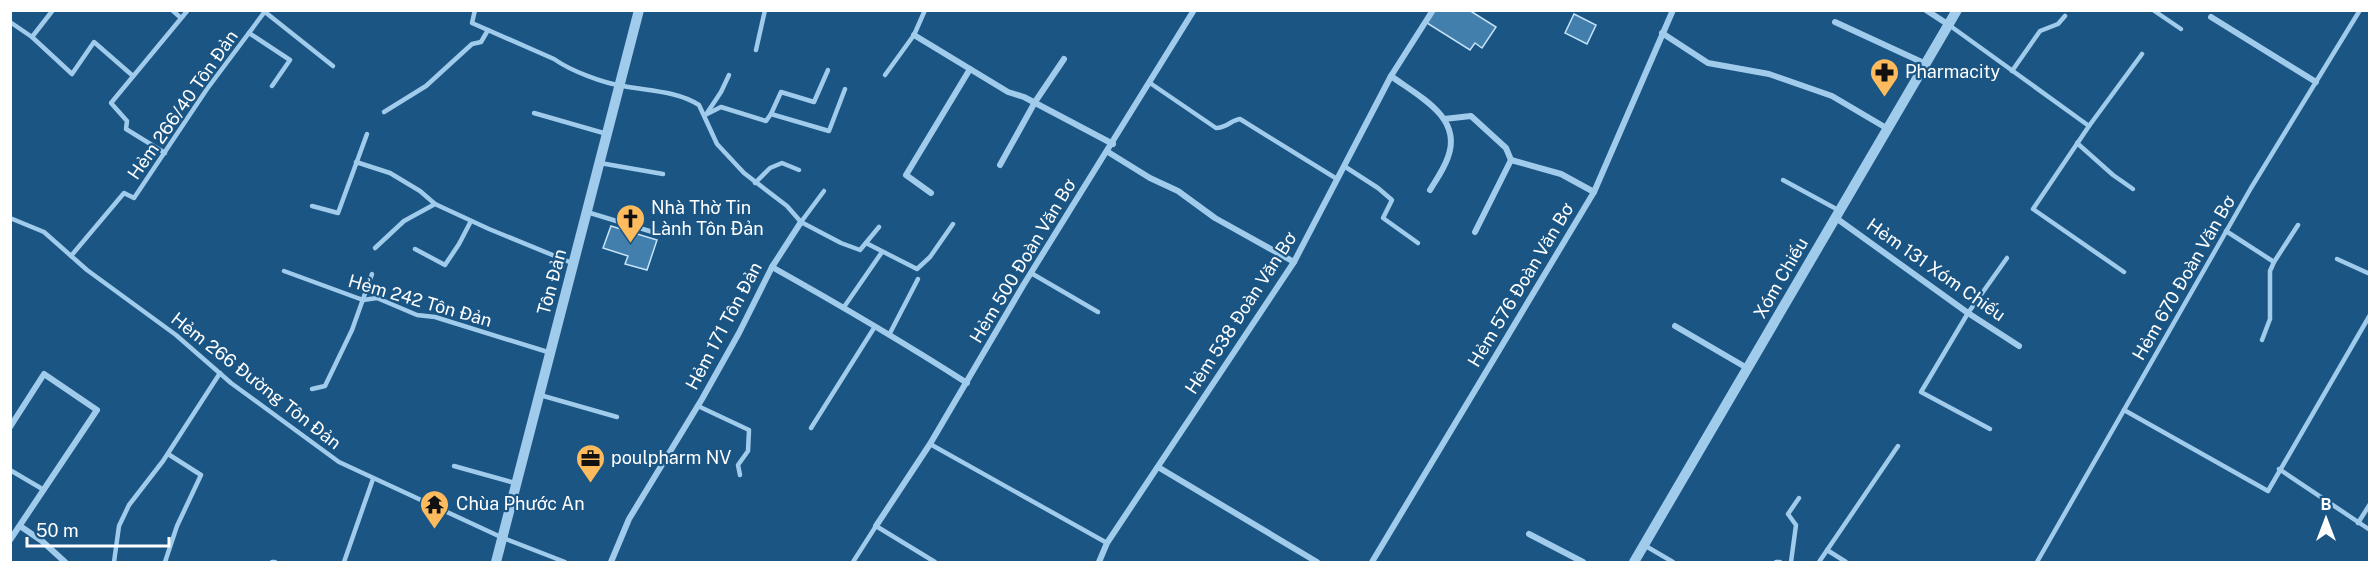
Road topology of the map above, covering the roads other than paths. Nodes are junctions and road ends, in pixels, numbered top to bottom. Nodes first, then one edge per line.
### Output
1 (54, 10) edge
2 (172, 10) edge
3 (188, 10) edge
4 (475, 10) edge
5 (765, 10) edge
6 (925, 10) edge
7 (1194, 10) edge
8 (1433, 10) edge
9 (1673, 10) edge
10 (1926, 10) edge
11 (1957, 10) edge
12 (2153, 10) edge
13 (2360, 10) edge
14 (266, 11) edge
15 (636, 12) edge
16 (2065, 16) dead end
17 (2211, 17) dead end
18 (181, 18) junction
19 (10, 22) edge
20 (1835, 22) dead end
21 (1949, 25) junction
22 (2181, 29) dead end
23 (488, 30) junction
24 (249, 33) junction
25 (1662, 33) junction
26 (914, 35) junction
27 (32, 37) junction
28 (756, 50) dead end
29 (2142, 54) dead end
30 (1064, 59) dead end
31 (1926, 64) junction
32 (333, 66) dead end
33 (970, 69) junction
34 (828, 70) dead end
35 (2012, 71) junction
36 (729, 75) dead end
37 (885, 75) dead end
38 (133, 76) junction
39 (1391, 76) junction
40 (1150, 82) junction
41 (2316, 82) junction
42 (272, 86) dead end
43 (620, 86) junction
44 (845, 89) dead end
45 (1035, 102) junction
46 (384, 112) dead end
47 (534, 113) dead end
48 (771, 114) junction
49 (705, 115) junction
50 (1444, 119) junction
51 (2089, 126) junction
52 (1888, 129) junction
53 (368, 134) dead end
54 (607, 134) junction
55 (2078, 143) junction
56 (1113, 144) junction
57 (1108, 152) junction
58 (165, 153) junction
59 (1510, 160) junction
60 (356, 162) junction
61 (600, 163) junction
62 (1000, 165) dead end
63 (1344, 166) junction
64 (799, 170) dead end
65 (663, 174) dead end
66 (1337, 179) junction
67 (1783, 180) dead end
68 (755, 183) junction
69 (2133, 189) dead end
70 (1430, 190) dead end
71 (824, 191) dead end
72 (1594, 192) junction
73 (931, 193) dead end
74 (435, 204) junction
75 (312, 206) dead end
76 (587, 212) junction
77 (1838, 214) junction
78 (10, 218) edge
79 (471, 221) junction
80 (801, 222) junction
81 (953, 224) dead end
82 (2298, 225) dead end
83 (879, 227) dead end
84 (2226, 231) junction
85 (1475, 232) dead end
86 (659, 234) dead end
87 (866, 243) junction
88 (1418, 243) dead end
89 (375, 248) dead end
90 (415, 249) dead end
91 (882, 252) junction
92 (71, 256) junction
93 (2007, 258) dead end
94 (2337, 259) dead end
95 (1294, 262) junction
96 (2274, 262) junction
97 (574, 264) junction
98 (772, 267) junction
99 (284, 271) dead end
100 (2124, 272) dead end
101 (1031, 273) junction
102 (372, 274) dead end
103 (2370, 274) edge
104 (918, 279) dead end
105 (363, 300) junction
106 (844, 307) junction
107 (1098, 312) dead end
108 (1968, 313) junction
109 (2370, 315) edge
110 (1675, 326) dead end
111 (874, 328) junction
112 (889, 335) junction
113 (2262, 340) dead end
114 (2019, 346) dead end
115 (550, 352) junction
116 (1747, 368) junction
117 (220, 373) junction
118 (967, 383) junction
119 (312, 389) dead end
120 (540, 395) junction
121 (698, 406) junction
122 (2124, 410) junction
123 (617, 417) dead end
124 (10, 427) edge
125 (811, 428) dead end
126 (1990, 429) dead end
127 (930, 444) junction
128 (1898, 446) dead end
129 (168, 454) junction
130 (454, 466) dead end
131 (1158, 467) junction
132 (10, 470) edge
133 (2279, 470) junction
134 (740, 475) dead end
135 (373, 479) junction
136 (518, 483) junction
137 (44, 490) junction
138 (1799, 498) dead end
139 (2370, 504) edge
140 (2358, 523) junction
141 (20, 526) junction
142 (876, 526) junction
143 (2370, 530) edge
144 (1529, 534) dead end
145 (503, 538) junction
146 (10, 540) edge
147 (1107, 543) junction
148 (1644, 545) junction
149 (1827, 550) junction
150 (65, 562) edge
151 (114, 562) edge
152 (165, 562) edge
153 (344, 562) edge
154 (496, 562) edge
155 (565, 562) edge
156 (611, 562) edge
157 (853, 562) edge
158 (935, 562) edge
159 (1099, 562) edge
160 (1317, 562) edge
161 (1372, 562) edge
162 (1583, 562) edge
163 (1634, 562) edge
164 (1673, 562) edge
165 (1791, 562) edge
166 (1820, 562) edge
167 (1846, 562) edge
168 (2037, 562) edge

1 - 27 lane
2 - 18 lane
3 - 18 lane
4 - 23 lane
5 - 28 lane
6 - 26 lane
7 - 40 street, Hẻm 500 Đoàn Văn Bơ
8 - 39 street, Hẻm 538 Đoàn Văn Bơ
9 - 25 street, Hẻm 576 Đoàn Văn Bơ
10 - 21 street
11 - 21 street, Xóm Chiếu
12 - 22 lane
13 - 41 lane, Hẻm 670 Đoàn Văn Bơ
14 - 24 lane, Hẻm 266/40 Tôn Đản
14 - 32 lane
15 - 43 street, Tôn Đản
16 - 35 lane
17 - 41 street
18 - 38 lane
19 - 27 lane
20 - 31 street
21 - 31 street, Xóm Chiếu
21 - 35 lane
23 - 43 lane
23 - 46 lane
24 - 42 lane
24 - 58 lane, Hẻm 266/40 Tôn Đản
25 - 52 street
25 - 72 street, Hẻm 576 Đoàn Văn Bơ
26 - 33 street
26 - 37 lane
27 - 38 lane
29 - 51 lane
30 - 45 street
31 - 52 street, Xóm Chiếu
33 - 45 street
33 - 73 street
34 - 48 lane
35 - 51 lane
36 - 49 lane
38 - 58 lane
39 - 50 street
39 - 63 street, Hẻm 538 Đoàn Văn Bơ
40 - 56 street, Hẻm 500 Đoàn Văn Bơ
40 - 66 lane
41 - 84 lane, Hẻm 670 Đoàn Văn Bơ
43 - 49 lane
43 - 54 street, Tôn Đản
44 - 48 lane
45 - 56 street
45 - 62 street
47 - 54 lane
48 - 49 lane
49 - 68 lane
50 - 59 street
50 - 70 street
51 - 55 lane
52 - 77 street, Xóm Chiếu
53 - 60 lane
54 - 61 street, Tôn Đản
55 - 69 lane
55 - 100 lane
56 - 57 street, Hẻm 500 Đoàn Văn Bơ
57 - 95 street
57 - 101 street, Hẻm 500 Đoàn Văn Bơ
58 - 92 lane, Hẻm 266/40 Tôn Đản
59 - 72 street
59 - 85 street
60 - 74 lane
60 - 75 lane
61 - 65 lane
61 - 76 street, Tôn Đản
63 - 66 street, Hẻm 538 Đoàn Văn Bơ
63 - 88 lane
64 - 68 lane
66 - 95 street, Hẻm 538 Đoàn Văn Bơ
67 - 77 lane
68 - 80 lane
71 - 80 lane
72 - 161 street, Hẻm 576 Đoàn Văn Bơ
74 - 79 lane
74 - 89 lane
76 - 86 lane
76 - 97 street, Tôn Đản
77 - 108 street, Hẻm 131 Xóm Chiếu
77 - 116 street, Xóm Chiếu
78 - 92 lane, Hẻm 266 Đường Tôn Đản
79 - 90 lane
79 - 97 lane
80 - 87 lane
80 - 98 street, Hẻm 171 Tôn Đản
81 - 91 lane
82 - 96 lane
83 - 87 lane
84 - 96 lane
84 - 122 lane, Hẻm 670 Đoàn Văn Bơ
87 - 91 lane
91 - 106 lane
92 - 117 lane, Hẻm 266 Đường Tôn Đản
93 - 108 lane
94 - 103 lane
95 - 131 street, Hẻm 538 Đoàn Văn Bơ
96 - 113 lane
97 - 115 street, Tôn Đản
98 - 106 street
98 - 121 street, Hẻm 171 Tôn Đản
99 - 105 lane, Hẻm 242 Tôn Đản
101 - 107 lane
101 - 118 street, Hẻm 500 Đoàn Văn Bơ
102 - 105 lane
104 - 112 lane
105 - 115 lane, Hẻm 242 Tôn Đản
105 - 119 lane
106 - 111 street
108 - 114 street, Hẻm 131 Xóm Chiếu
108 - 126 lane
109 - 133 lane
110 - 116 street
111 - 112 street
111 - 125 lane
112 - 118 street
115 - 120 street, Tôn Đản
116 - 148 street, Xóm Chiếu
117 - 129 lane
117 - 135 lane, Hẻm 266 Đường Tôn Đản
118 - 127 street, Hẻm 500 Đoàn Văn Bơ
120 - 123 lane
120 - 136 street, Tôn Đản
121 - 134 lane
121 - 156 street, Hẻm 171 Tôn Đản
122 - 133 lane
122 - 168 lane, Hẻm 670 Đoàn Văn Bơ
124 - 137 street
127 - 142 street, Hẻm 500 Đoàn Văn Bơ
127 - 147 lane
128 - 149 lane
129 - 151 lane
129 - 152 lane
130 - 136 lane
131 - 147 street, Hẻm 538 Đoàn Văn Bơ
131 - 160 street
132 - 137 lane
133 - 140 lane
135 - 145 lane, Hẻm 266 Đường Tôn Đản
135 - 153 lane
136 - 145 street, Tôn Đản
137 - 141 street
138 - 165 lane
139 - 140 lane
140 - 143 lane
141 - 146 street
141 - 150 street
142 - 157 lane
142 - 158 lane
144 - 162 street
145 - 154 street, Tôn Đản
145 - 155 lane, Hẻm 266 Đường Tôn Đản
147 - 159 street, Hẻm 538 Đoàn Văn Bơ
148 - 163 street, Xóm Chiếu
148 - 164 lane
149 - 166 lane
149 - 167 lane

